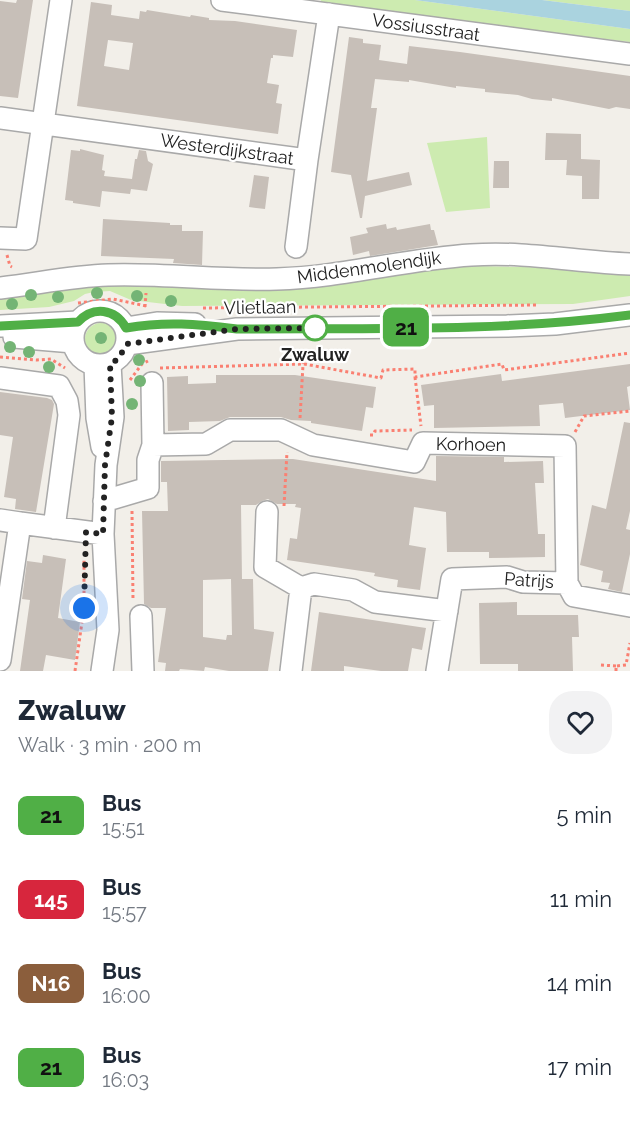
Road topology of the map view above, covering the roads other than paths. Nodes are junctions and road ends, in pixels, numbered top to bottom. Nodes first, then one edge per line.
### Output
1 (62, 0) edge
2 (222, 0) edge
3 (329, 14) junction
4 (630, 54) edge
5 (0, 118) edge
6 (44, 123) junction
7 (307, 160) junction
8 (4, 238) edge
9 (296, 248) dead end
10 (630, 264) edge
11 (0, 288) edge
12 (630, 315) edge
13 (75, 322) junction
14 (0, 326) edge
15 (0, 336) edge
16 (127, 336) junction
17 (102, 364) junction
18 (145, 377) road end
19 (0, 378) edge
20 (153, 445) junction
21 (104, 501) junction
22 (267, 512) dead end
23 (10, 522) edge
24 (54, 528) junction
25 (94, 533) junction
26 (567, 583) junction
27 (301, 588) junction
28 (630, 606) edge
29 (447, 611) junction
30 (141, 616) road end
31 (0, 660) edge
32 (102, 671) edge
33 (143, 671) edge
34 (291, 671) edge
35 (437, 671) edge

1 - 6 street
2 - 3 street, Vossiusstraat
3 - 4 street, Vossiusstraat
3 - 7 street, Westerdijkstraat
5 - 6 street, Westerdijkstraat
6 - 7 street, Westerdijkstraat
6 - 8 street
7 - 9 street
10 - 11 street, Middenmolendijk
12 - 16 street, Vlietlaan
13 - 14 street
13 - 15 street
13 - 16 street
13 - 17 street
16 - 17 street
17 - 21 street
18 - 20 street
19 - 24 street
20 - 21 street
20 - 26 street, Korhoen
21 - 25 street
22 - 27 street
23 - 24 street
23 - 31 street
24 - 25 street
25 - 32 street
26 - 28 street, Patrijs
26 - 29 street, Patrijs
27 - 29 street
27 - 34 street
29 - 35 street, Patrijs
30 - 33 street

